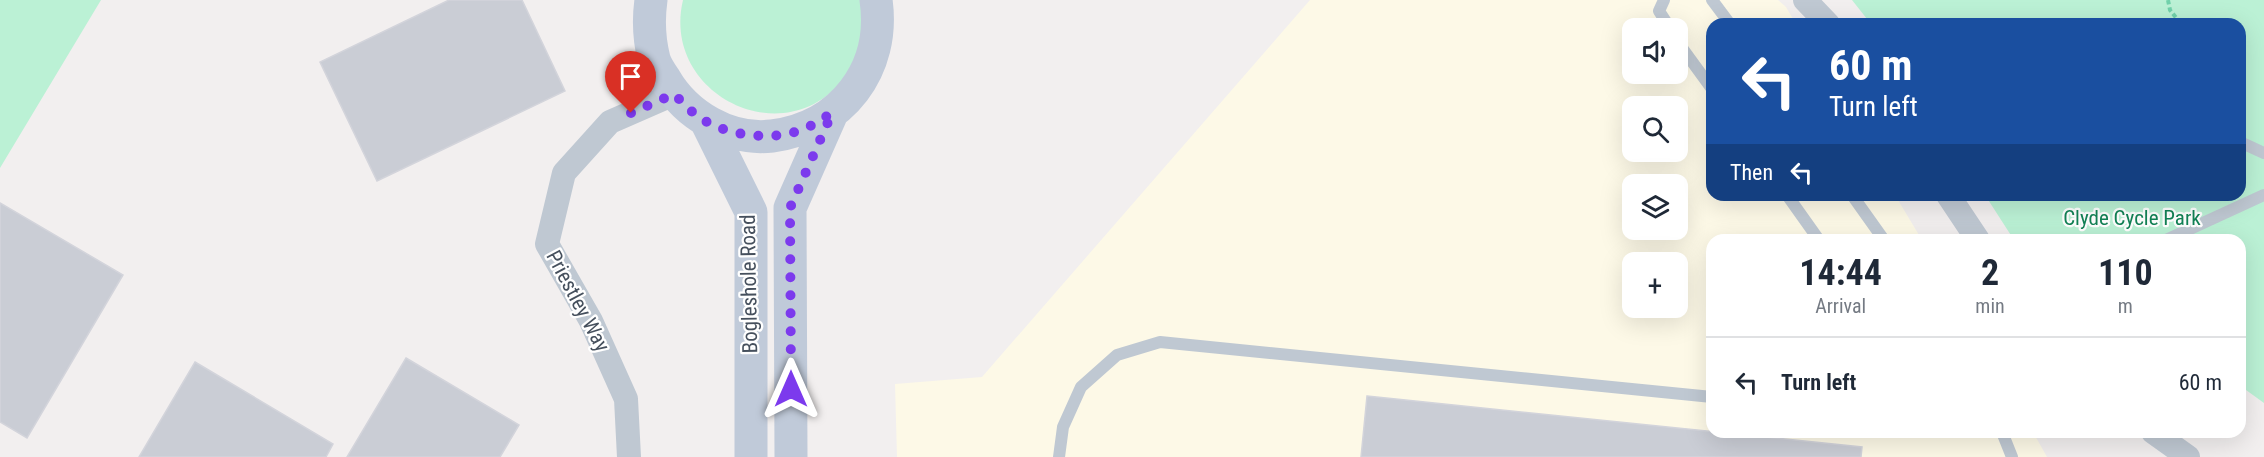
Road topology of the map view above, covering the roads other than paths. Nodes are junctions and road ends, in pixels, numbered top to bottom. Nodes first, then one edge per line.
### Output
1 (651, 0) edge
2 (876, 0) edge
3 (1664, 0) edge
4 (1712, 0) edge
5 (1805, 0) edge
6 (1664, 18) edge
7 (1726, 18) edge
8 (1822, 18) edge
9 (1688, 55) edge
10 (1706, 81) edge
11 (674, 94) junction
12 (832, 113) junction
13 (706, 121) junction
14 (2246, 145) edge
15 (2264, 153) edge
16 (2264, 195) edge
17 (1791, 201) edge
18 (1856, 201) edge
19 (1952, 201) edge
20 (1815, 234) edge
21 (1880, 234) edge
22 (1974, 234) edge
23 (2179, 234) edge
24 (1706, 396) edge
25 (2004, 438) edge
26 (2161, 438) edge
27 (629, 457) edge
28 (751, 457) edge
29 (791, 457) edge
30 (1059, 457) edge
31 (2012, 457) edge
32 (2188, 457) edge

1 - 11 street
2 - 12 street
3 - 6 lane
4 - 7 lane
5 - 8 street
9 - 10 lane
11 - 13 street
11 - 27 street, Priestley Way
12 - 13 street
12 - 29 street, Bogleshole Road
13 - 28 street, Bogleshole Road
14 - 15 lane
16 - 23 lane
17 - 20 lane
18 - 21 lane
19 - 22 street
24 - 30 lane
25 - 31 lane
26 - 32 street

